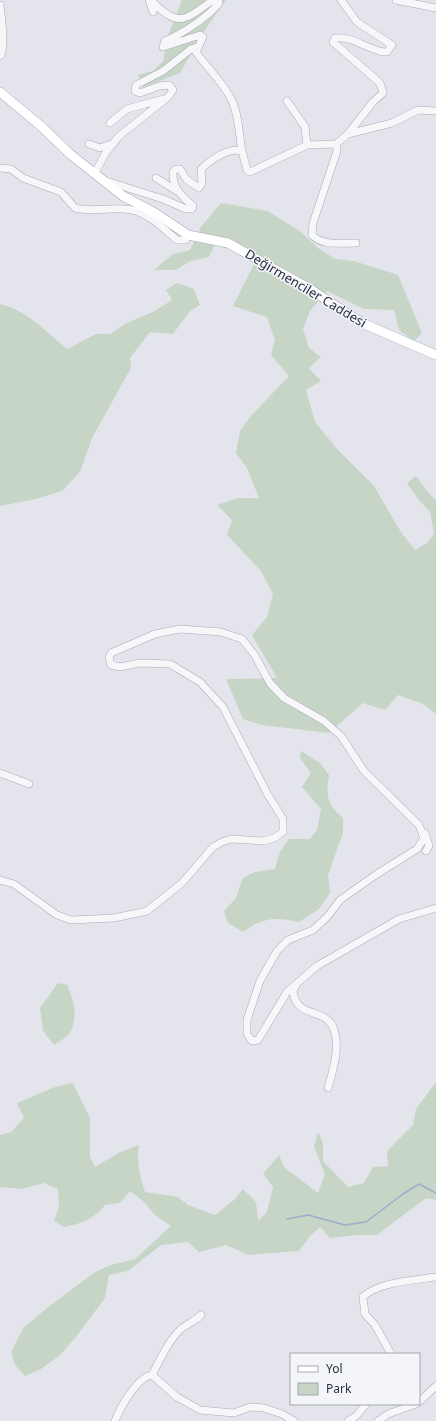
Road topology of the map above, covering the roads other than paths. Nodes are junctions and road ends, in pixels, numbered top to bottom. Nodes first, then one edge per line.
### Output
1 (150, 0) edge
2 (213, 0) edge
3 (218, 0) edge
4 (341, 0) edge
5 (396, 0) edge
6 (0, 5) edge
7 (436, 8) edge
8 (153, 12) dead end
9 (197, 47) junction
10 (0, 56) edge
11 (0, 92) edge
12 (167, 98) junction
13 (287, 101) dead end
14 (436, 111) edge
15 (110, 123) dead end
16 (348, 134) junction
17 (114, 142) junction
18 (89, 144) dead end
19 (336, 144) junction
20 (307, 145) junction
21 (242, 151) junction
22 (0, 168) edge
23 (95, 173) junction
24 (156, 178) dead end
25 (104, 181) junction
26 (179, 192) junction
27 (188, 235) junction
28 (356, 243) dead end
29 (436, 354) edge
30 (0, 774) edge
31 (29, 784) dead end
32 (419, 825) junction
33 (426, 851) dead end
34 (0, 880) edge
35 (436, 908) edge
36 (297, 983) junction
37 (328, 1088) dead end
38 (436, 1277) edge
39 (201, 1315) dead end
40 (390, 1353) edge
41 (152, 1375) junction
42 (436, 1386) edge
43 (420, 1401) edge
44 (365, 1405) edge
45 (413, 1405) edge
46 (115, 1421) edge
47 (294, 1421) edge
48 (348, 1421) edge
49 (378, 1421) edge

1 - 2 street
1 - 8 street
3 - 9 street
4 - 16 street
5 - 7 street
6 - 10 street
9 - 12 street
9 - 21 street
11 - 23 main road, Değirmenciler Caddesi
12 - 15 street
12 - 17 street
13 - 20 street
14 - 16 street
16 - 19 street
17 - 18 street
17 - 23 street
19 - 20 street
19 - 28 street
20 - 21 street
21 - 26 street
22 - 27 street
23 - 25 main road, Değirmenciler Caddesi
24 - 26 street
25 - 26 street
25 - 27 main road, Değirmenciler Caddesi
27 - 29 main road, Değirmenciler Caddesi
30 - 31 street
32 - 33 street
32 - 34 street
32 - 36 street
35 - 36 street
36 - 37 street
38 - 40 street
39 - 41 street
41 - 46 street
41 - 47 street
42 - 43 street
44 - 48 street
45 - 49 street

